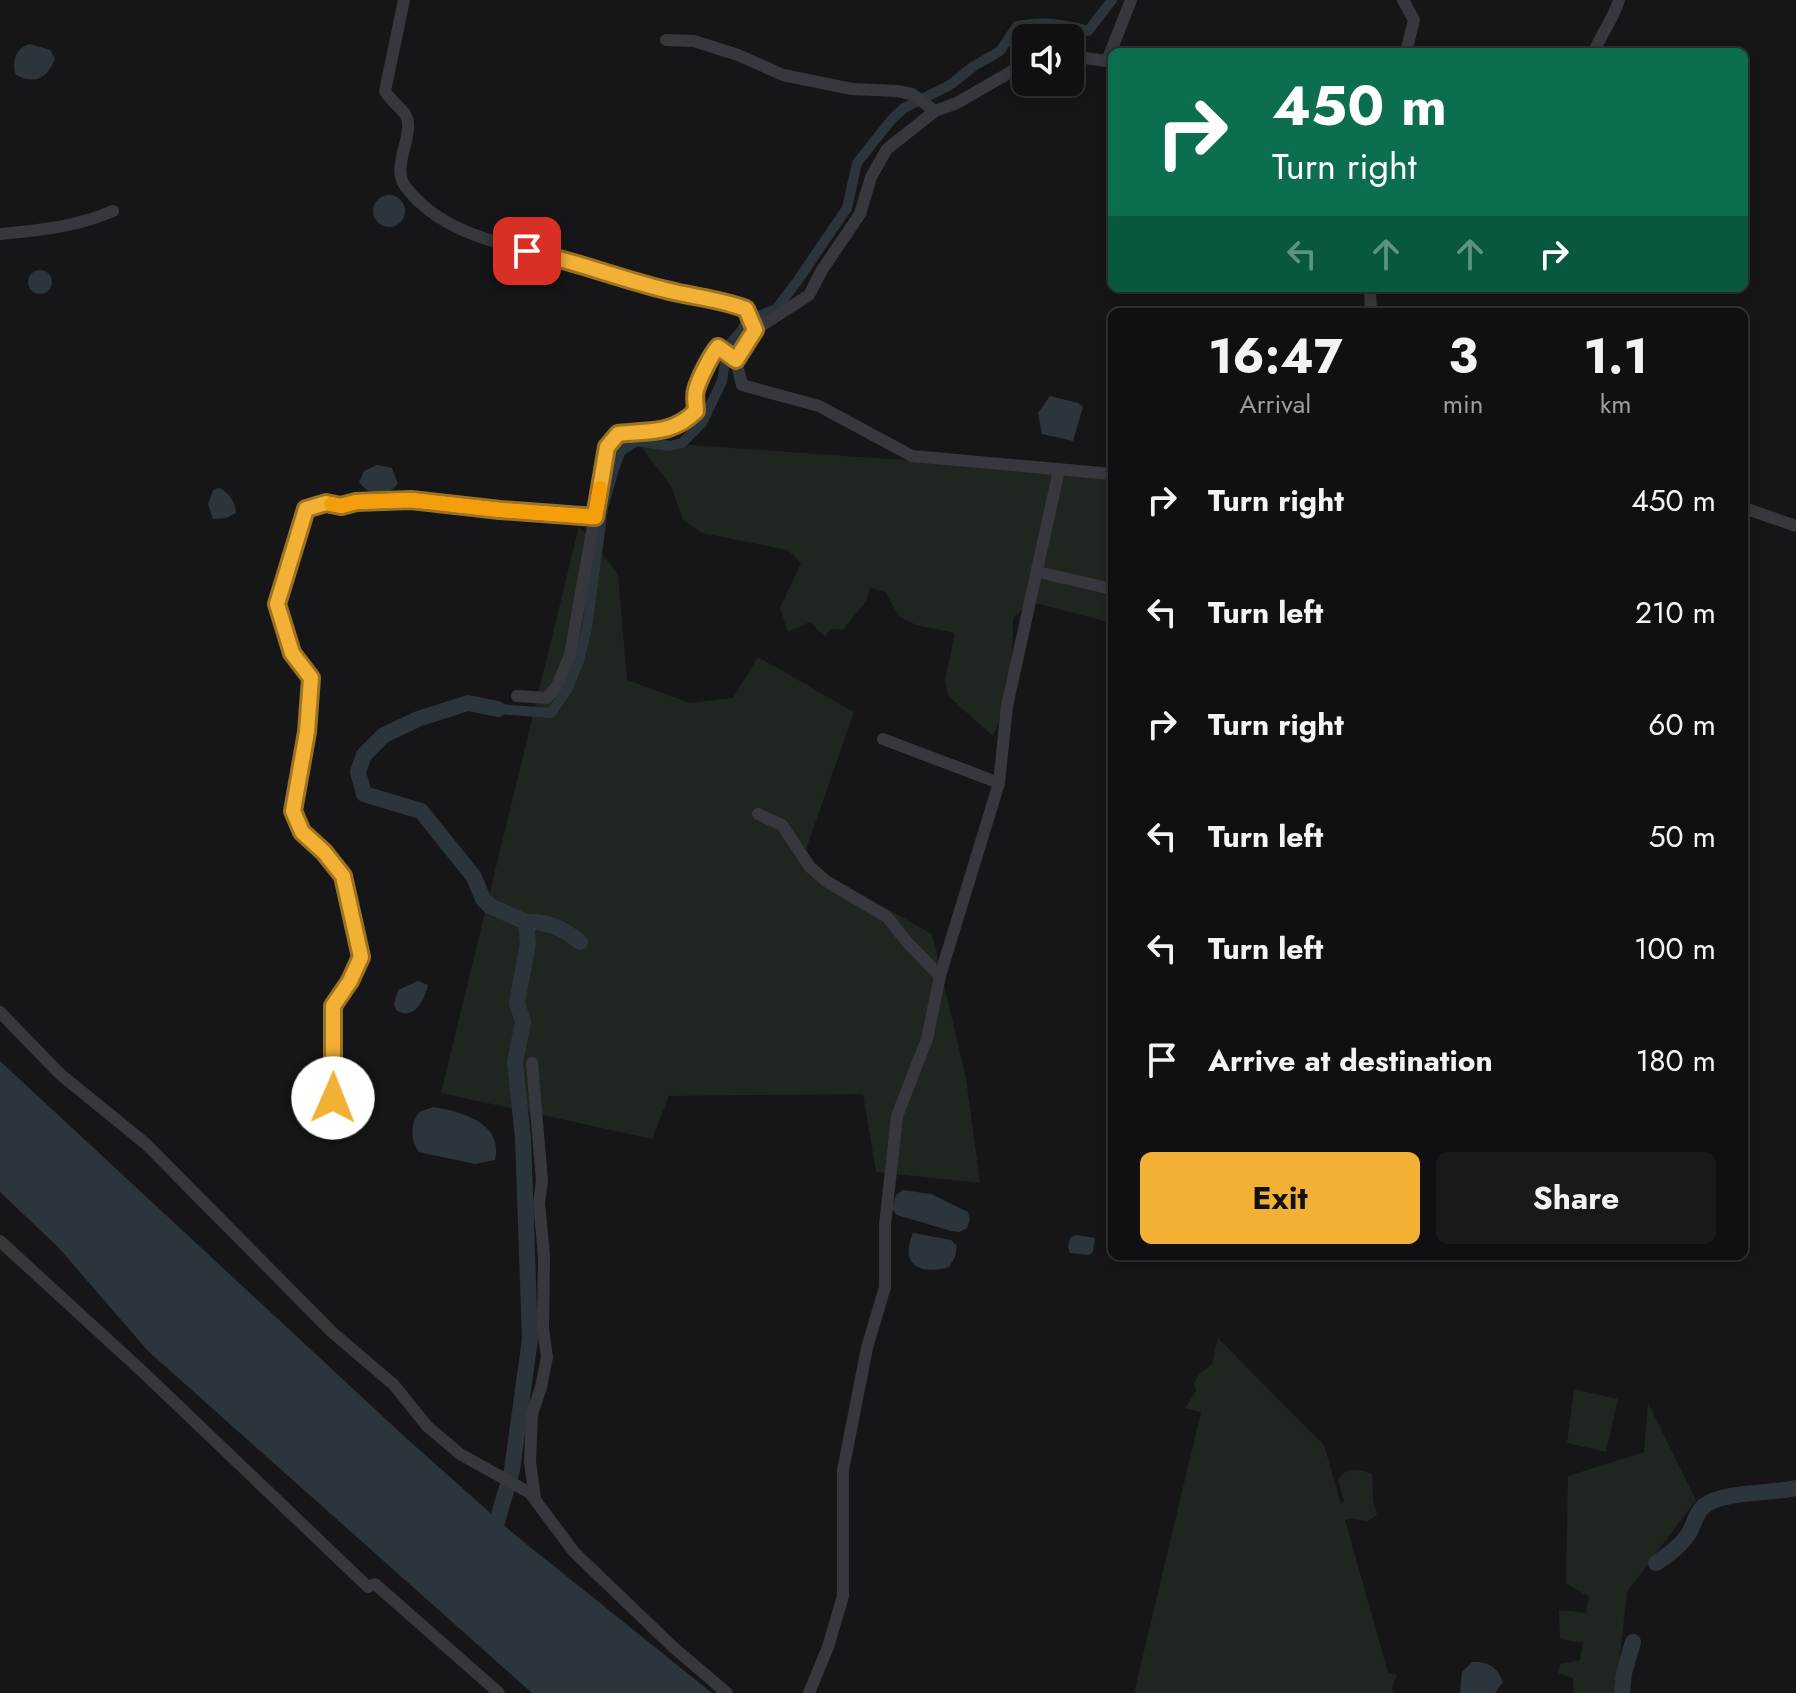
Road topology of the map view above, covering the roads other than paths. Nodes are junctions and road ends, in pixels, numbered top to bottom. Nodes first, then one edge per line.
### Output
1 (404, 0) edge
2 (1131, 0) edge
3 (1403, 0) edge
4 (1619, 0) edge
5 (666, 40) dead end
6 (1115, 48) edge
7 (1407, 48) edge
8 (1595, 48) edge
9 (1084, 59) edge
10 (1108, 64) edge
11 (1012, 71) edge
12 (933, 110) junction
13 (113, 211) dead end
14 (0, 234) edge
15 (755, 330) junction
16 (736, 360) junction
17 (1059, 470) junction
18 (1108, 474) edge
19 (1748, 509) edge
20 (595, 517) junction
21 (1796, 526) edge
22 (1038, 572) junction
23 (1108, 588) edge
24 (517, 696) dead end
25 (883, 739) dead end
26 (999, 783) junction
27 (758, 814) dead end
28 (940, 976) junction
29 (0, 1012) edge
30 (532, 1063) dead end
31 (333, 1098) dead end
32 (0, 1241) edge
33 (533, 1497) junction
34 (499, 1693) edge
35 (727, 1693) edge
36 (809, 1693) edge

1 - 15 street
2 - 6 street
3 - 7 street
4 - 8 street
5 - 12 street
9 - 10 street
11 - 12 street
12 - 15 street
13 - 14 street
15 - 16 street
16 - 17 street
16 - 20 street
17 - 18 street
17 - 22 street
19 - 21 street
20 - 24 street
20 - 31 street
22 - 23 street
22 - 26 street
25 - 26 street
26 - 28 street
27 - 28 street
28 - 36 street
29 - 33 street
30 - 33 street
32 - 34 street
33 - 35 street

